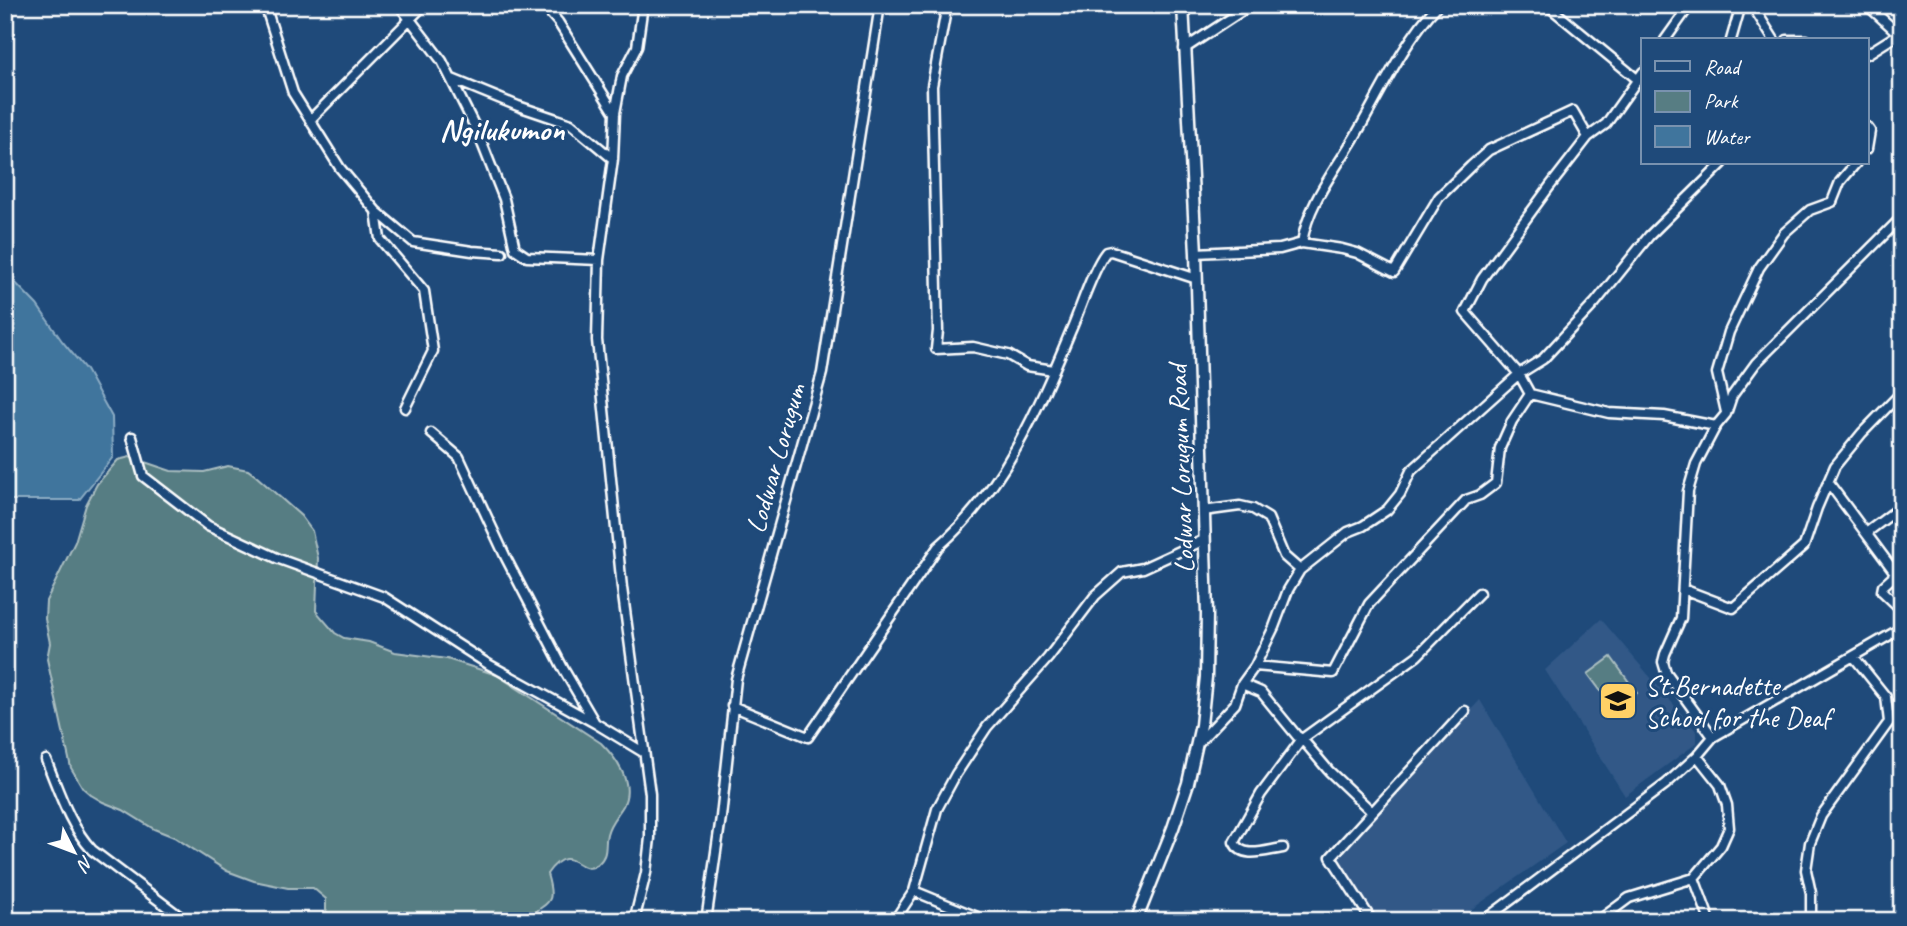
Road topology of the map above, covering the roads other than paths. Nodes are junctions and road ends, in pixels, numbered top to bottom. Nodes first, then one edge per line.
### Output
1 (265, 5) edge
2 (400, 5) edge
3 (425, 5) edge
4 (543, 5) edge
5 (643, 5) edge
6 (880, 5) edge
7 (947, 5) edge
8 (1184, 5) edge
9 (1251, 5) edge
10 (1438, 5) edge
11 (1547, 5) edge
12 (1690, 5) edge
13 (1741, 5) edge
14 (1752, 5) edge
15 (1867, 5) edge
16 (411, 20) junction
17 (1900, 33) edge
18 (1666, 38) edge
19 (1732, 38) edge
20 (1773, 38) edge
21 (1184, 49) junction
22 (1868, 53) edge
23 (1640, 76) edge
24 (450, 78) junction
25 (615, 113) junction
26 (310, 120) junction
27 (1588, 137) junction
28 (613, 159) junction
29 (1722, 164) edge
30 (1855, 164) edge
31 (376, 211) junction
32 (1902, 217) edge
33 (1302, 243) junction
34 (502, 253) dead end
35 (1196, 253) junction
36 (599, 260) junction
37 (1197, 279) junction
38 (1054, 370) junction
39 (1519, 374) junction
40 (1902, 392) edge
41 (1530, 394) junction
42 (405, 408) dead end
43 (1726, 414) junction
44 (1716, 426) junction
45 (431, 433) dead end
46 (132, 437) dead end
47 (1828, 482) junction
48 (1902, 506) edge
49 (1203, 511) junction
50 (1868, 536) junction
51 (1204, 540) junction
52 (1300, 570) junction
53 (1683, 589) junction
54 (1479, 593) dead end
55 (1902, 610) edge
56 (1902, 628) edge
57 (1854, 657) junction
58 (1255, 666) junction
59 (1242, 684) junction
60 (732, 706) junction
61 (1465, 711) dead end
62 (595, 723) junction
63 (1713, 737) junction
64 (1302, 739) junction
65 (1198, 743) junction
66 (643, 752) junction
67 (1697, 756) junction
68 (46, 760) dead end
69 (1371, 811) junction
70 (1283, 848) dead end
71 (1694, 878) junction
72 (914, 891) junction
73 (187, 921) edge
74 (634, 921) edge
75 (705, 921) edge
76 (894, 921) edge
77 (987, 921) edge
78 (1136, 921) edge
79 (1372, 921) edge
80 (1483, 921) edge
81 (1598, 921) edge
82 (1710, 921) edge
83 (1811, 921) edge

1 - 26 street
2 - 16 street
3 - 16 street
4 - 25 street
5 - 25 street
6 - 60 street, Lodwar Lorugum
7 - 38 street
8 - 21 main road, Lodwar Lorugum Road
9 - 21 street
10 - 33 street
11 - 23 street
12 - 18 street
13 - 19 street
14 - 20 street
15 - 17 street
16 - 24 street
16 - 26 street
17 - 22 street
21 - 35 main road, Lodwar Lorugum Road
23 - 27 street
24 - 28 street
24 - 36 street
25 - 28 street
26 - 31 street
27 - 33 street
27 - 39 street
28 - 36 street
29 - 39 street
30 - 43 street
31 - 34 street
31 - 42 street
32 - 43 street
33 - 35 street
35 - 37 main road, Lodwar Lorugum Road
36 - 66 street
37 - 38 street
37 - 49 main road, Lodwar Lorugum Road
38 - 60 street
39 - 41 street
39 - 52 street
40 - 47 street
41 - 44 street
41 - 58 street
43 - 44 street
44 - 53 street
45 - 62 street
46 - 62 street
47 - 50 street
47 - 53 street
48 - 50 street
49 - 51 main road, Lodwar Lorugum Road
49 - 52 street
50 - 55 street
51 - 65 main road, Lodwar Lorugum Road
51 - 72 street
52 - 58 street
53 - 63 street
54 - 64 street
56 - 57 street
57 - 63 street
57 - 83 street
58 - 59 street
59 - 64 street
59 - 65 street
60 - 75 street, Lodwar Lorugum
61 - 69 street
62 - 66 street
63 - 67 street
64 - 69 street
64 - 70 street
65 - 78 main road, Lodwar Lorugum Road
66 - 74 street
67 - 71 street
67 - 80 street
68 - 73 street
69 - 79 street
71 - 81 street
71 - 82 street
72 - 76 street
72 - 77 street

